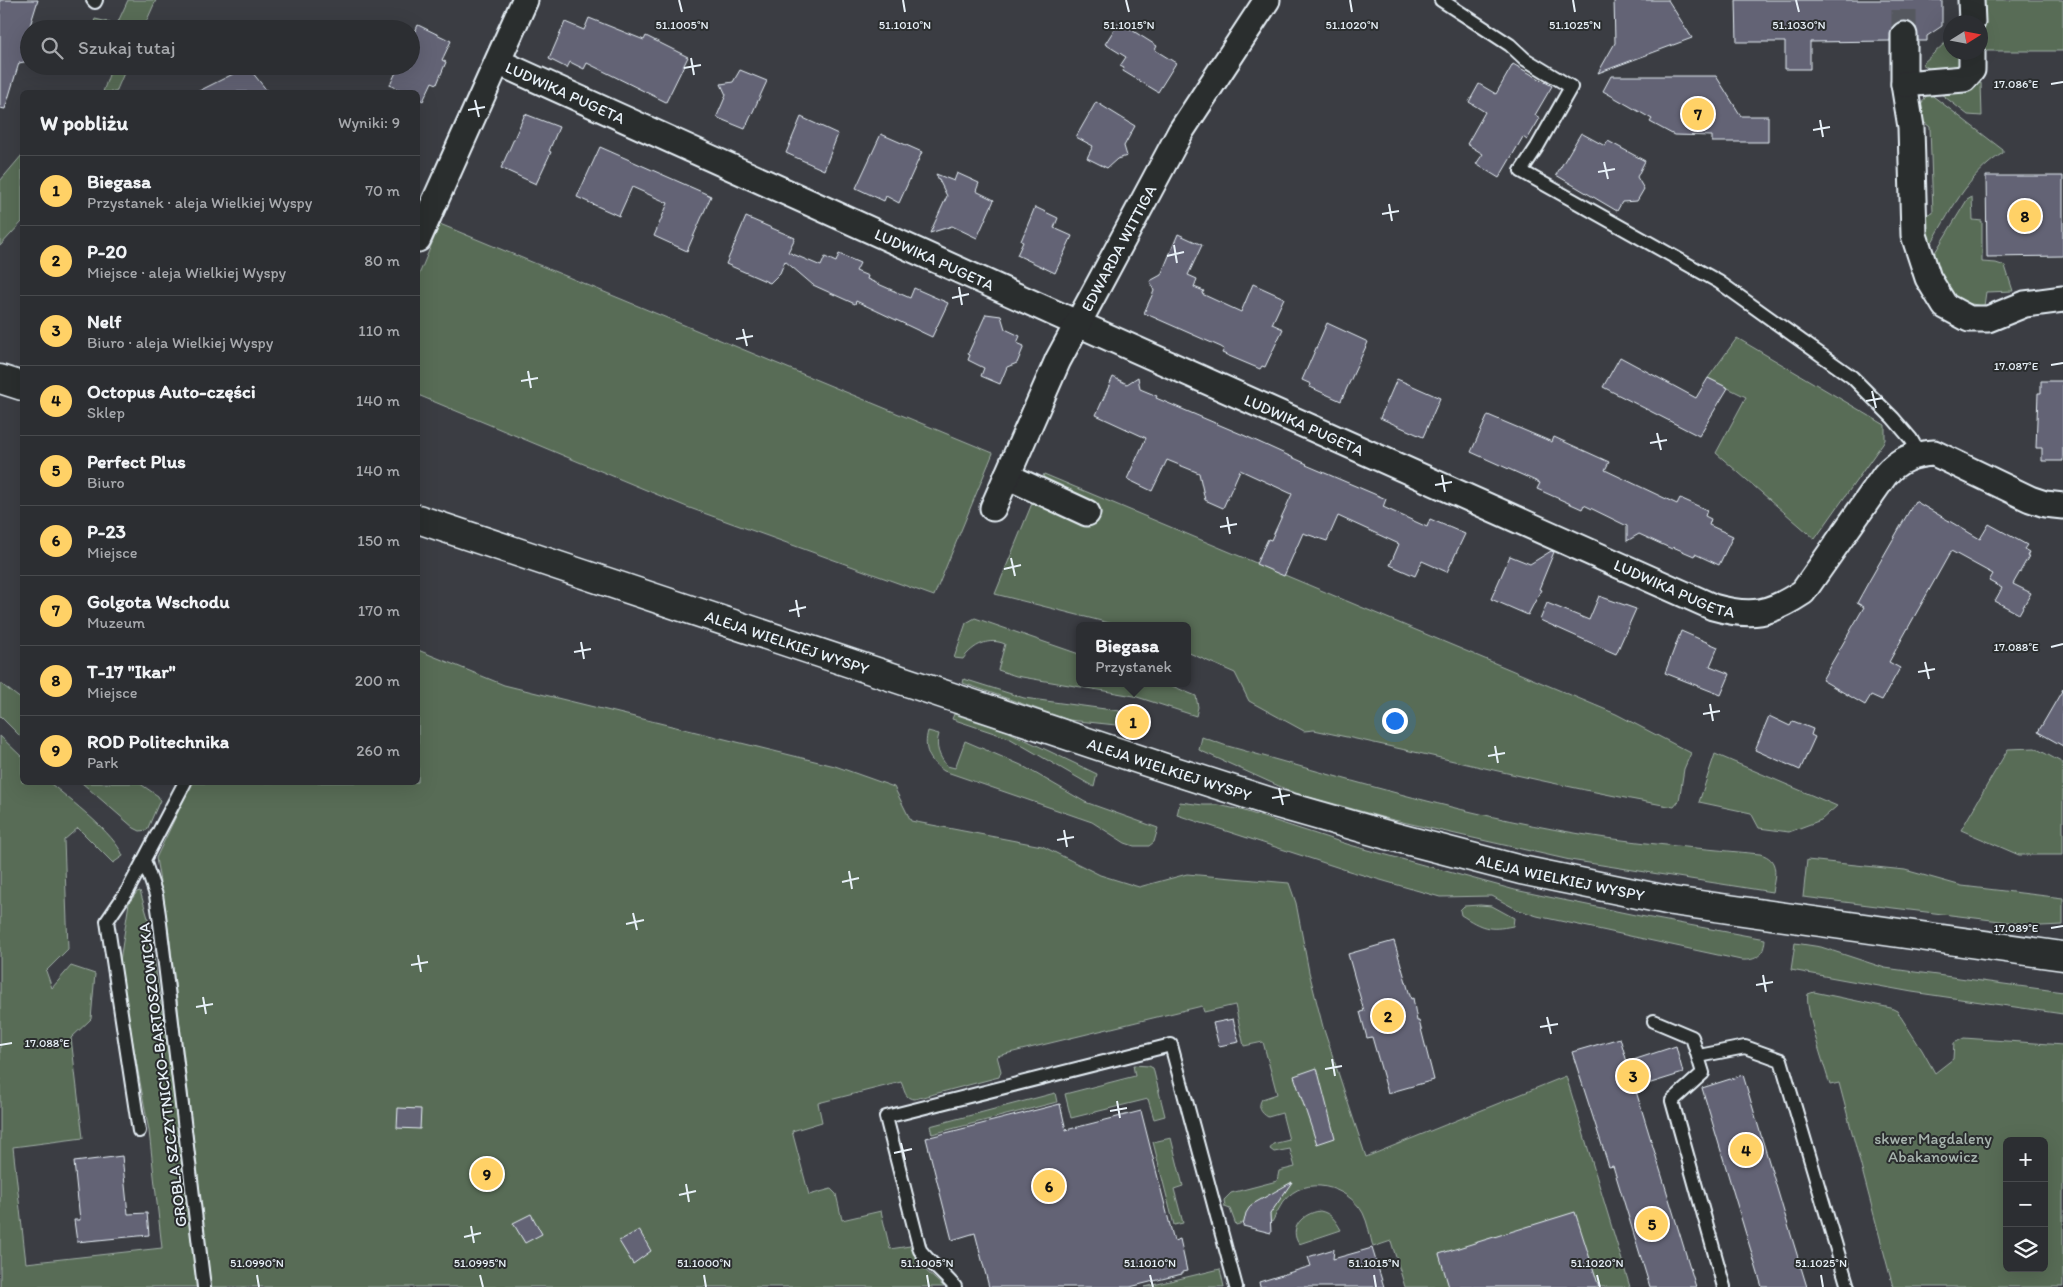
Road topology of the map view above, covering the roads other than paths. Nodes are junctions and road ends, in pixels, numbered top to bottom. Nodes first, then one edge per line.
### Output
1 (525, 0) edge
2 (1267, 0) edge
3 (1441, 0) edge
4 (1971, 0) edge
5 (1972, 15) edge
6 (1904, 35) tunnel mouth
7 (1972, 60) edge
8 (498, 62) junction
9 (1904, 84) junction
10 (420, 236) edge
11 (2063, 299) edge
12 (1077, 324) junction
13 (0, 379) edge
14 (20, 385) edge
15 (1919, 454) junction
16 (1007, 476) junction
17 (2063, 506) edge
18 (993, 508) dead end
19 (1087, 513) dead end
20 (420, 520) edge
21 (182, 788) edge
22 (144, 860) junction
23 (2063, 956) edge
24 (1654, 1021) dead end
25 (1699, 1056) junction
26 (139, 1132) dead end
27 (204, 1287) edge
28 (955, 1287) edge
29 (1236, 1287) edge
30 (1724, 1287) edge
31 (1848, 1287) edge

1 - 8 street
2 - 12 street, EDWARDA WITTIGA
3 - 15 lane
4 - 5 street
6 - 9 street
7 - 9 street
8 - 10 street
8 - 12 street, LUDWIKA PUGETA
9 - 11 street
12 - 15 street, LUDWIKA PUGETA
12 - 16 street, EDWARDA WITTIGA
13 - 14 main road
15 - 17 street
16 - 18 street, EDWARDA WITTIGA
16 - 19 street
20 - 23 main road, ALEJA WIELKIEJ WYSPY
21 - 22 lane
22 - 26 lane
22 - 27 lane, GROBLA SZCZYTNICKO-BARTOSZOWICKA
24 - 25 lane
25 - 30 lane
25 - 31 lane
28 - 29 lane

